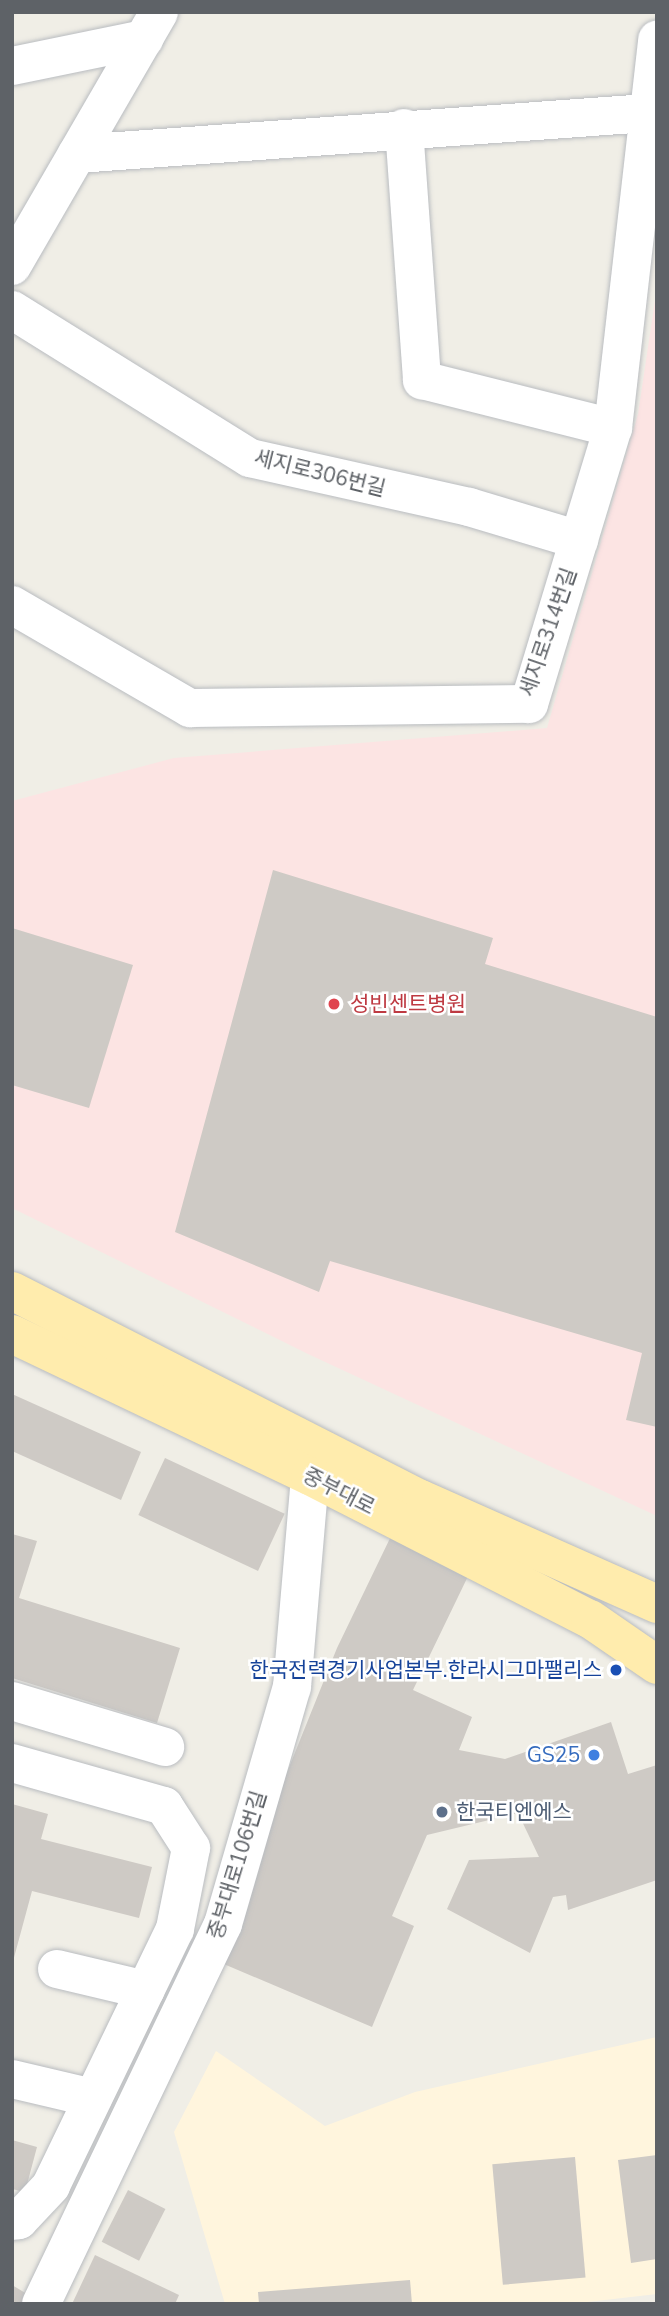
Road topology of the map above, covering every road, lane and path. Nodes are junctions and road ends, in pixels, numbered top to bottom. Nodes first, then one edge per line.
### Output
1 (152, 25) edge
2 (657, 39) edge
3 (12, 66) edge
4 (648, 113) junction
5 (404, 128) junction
6 (71, 164) junction
7 (12, 206) edge
8 (12, 266) edge
9 (12, 310) edge
10 (612, 428) junction
11 (579, 540) junction
12 (12, 605) edge
13 (12, 1291) edge
14 (12, 1334) edge
15 (310, 1476) junction
16 (657, 1604) edge
17 (657, 1665) edge
18 (12, 1701) edge
19 (165, 1747) dead end
20 (12, 1763) edge
21 (57, 1969) dead end
22 (146, 1990) junction
23 (12, 2079) edge
24 (93, 2098) junction
25 (12, 2221) edge
26 (41, 2304) edge

1 - 3 street
1 - 6 street
2 - 4 street, 세지로314번길
4 - 5 street
4 - 10 street, 세지로314번길
5 - 6 street
5 - 10 street
6 - 7 street
6 - 8 street
9 - 11 street, 세지로306번길
10 - 11 street, 세지로314번길
11 - 12 street, 세지로314번길
13 - 16 main road, 중부대로
14 - 15 main road, 중부대로
15 - 17 main road, 중부대로
15 - 26 street, 중부대로106번길
18 - 19 street
20 - 22 street
21 - 22 street
22 - 24 street
23 - 24 street
24 - 25 street

